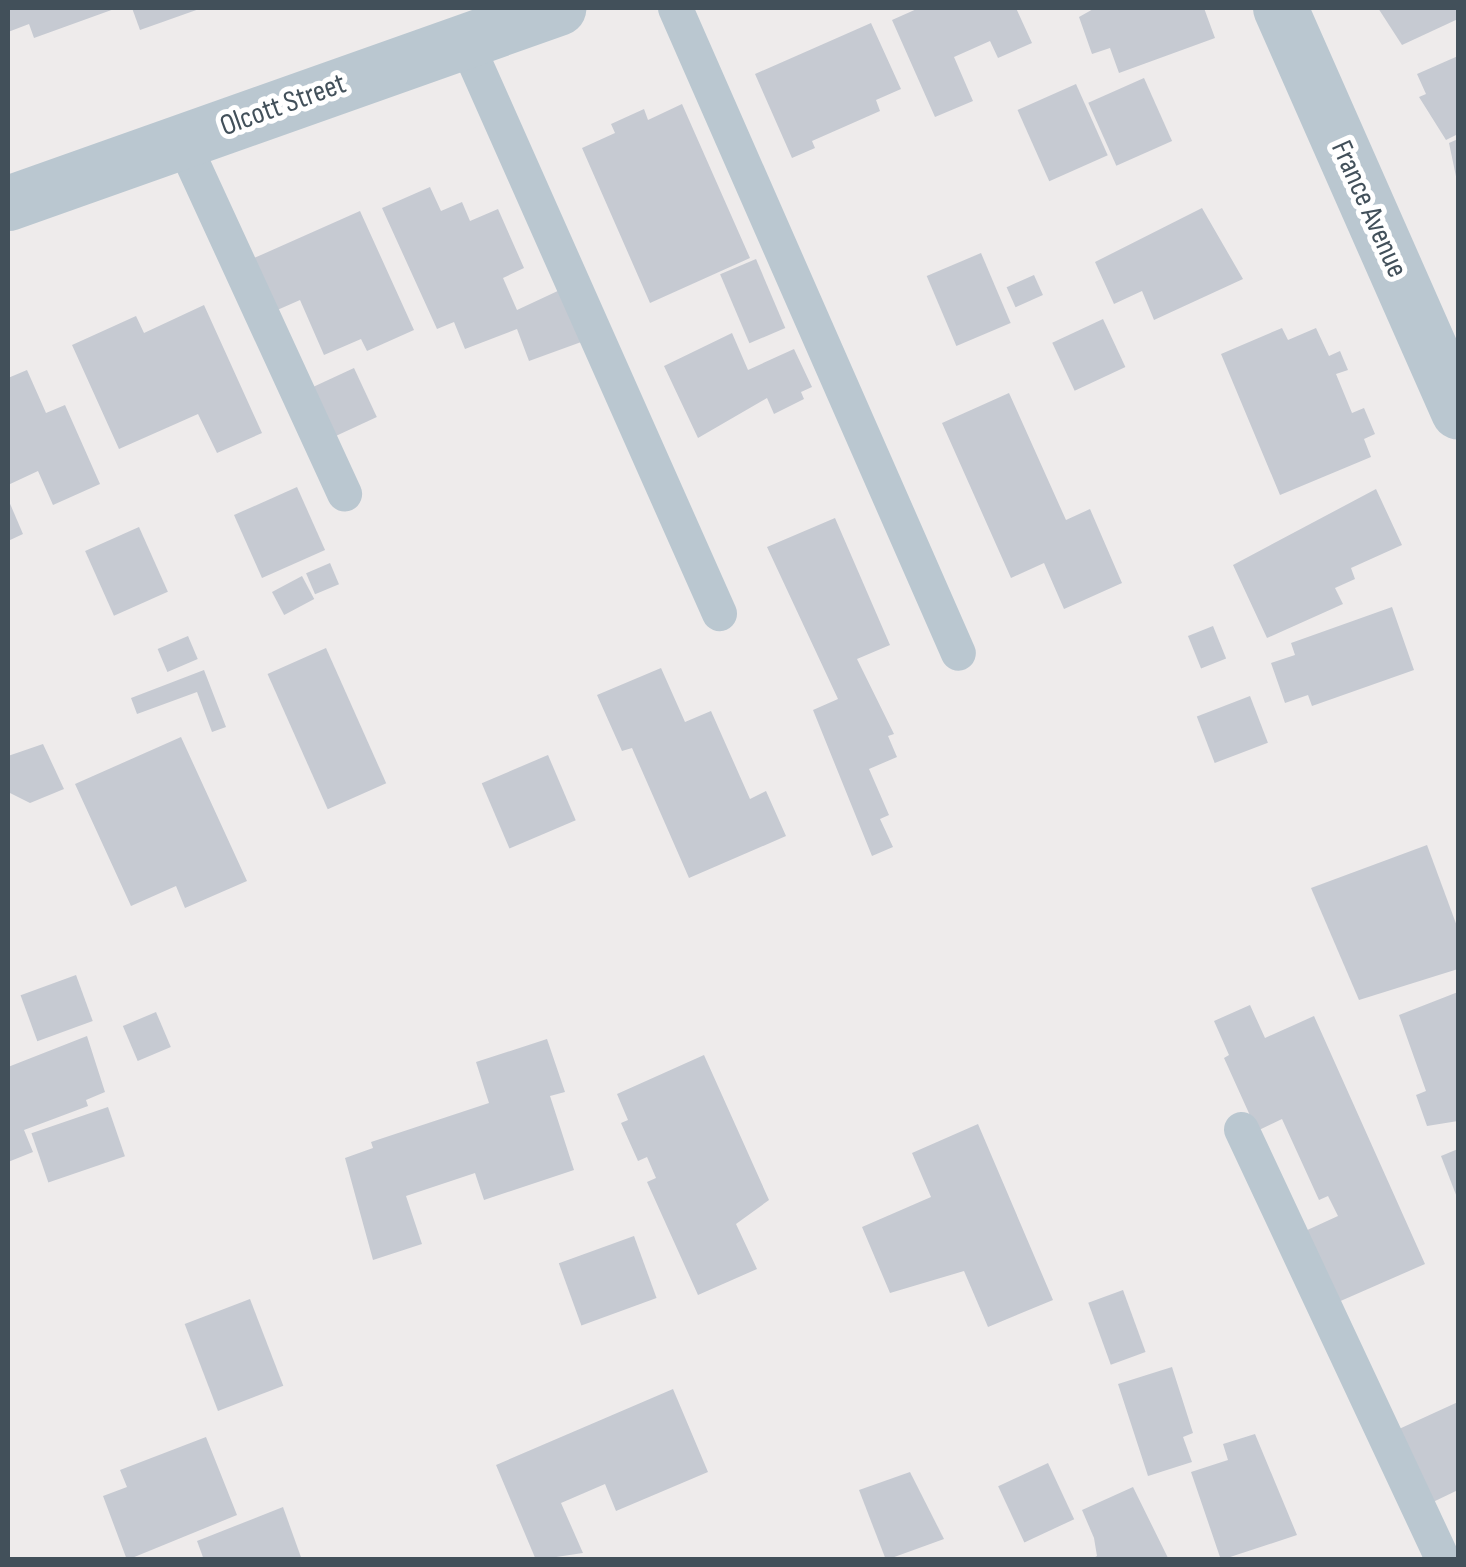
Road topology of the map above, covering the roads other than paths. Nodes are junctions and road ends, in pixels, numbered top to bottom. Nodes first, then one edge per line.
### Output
1 (558, 8) edge
2 (674, 8) edge
3 (1280, 8) edge
4 (465, 41) junction
5 (182, 141) junction
6 (8, 203) edge
7 (1458, 411) edge
8 (344, 494) dead end
9 (719, 614) dead end
10 (958, 653) dead end
11 (1241, 1129) dead end
12 (1443, 1560) edge

1 - 4 street, Olcott Street
2 - 10 lane
3 - 7 street, France Avenue
4 - 5 street, Olcott Street
4 - 9 lane
5 - 6 street, Olcott Street
5 - 8 lane
11 - 12 lane

